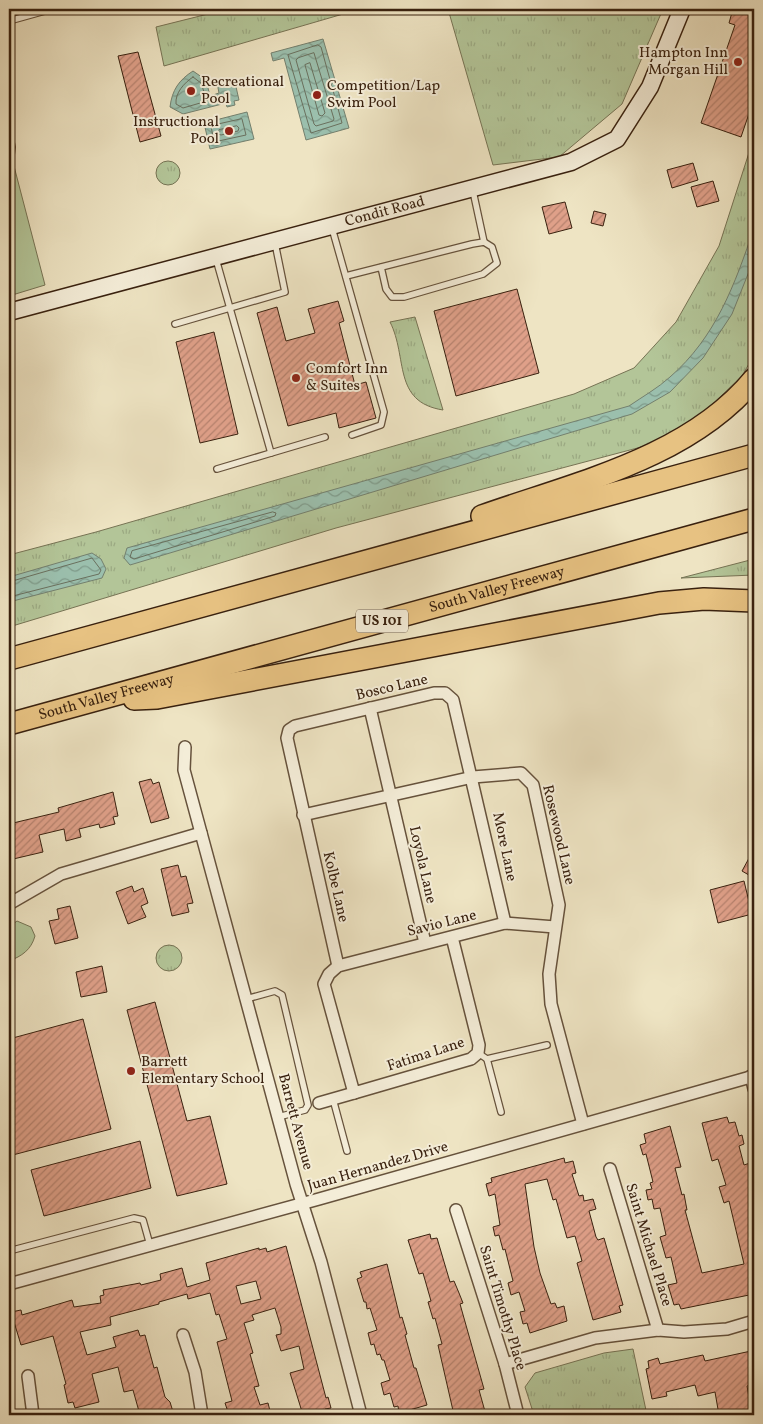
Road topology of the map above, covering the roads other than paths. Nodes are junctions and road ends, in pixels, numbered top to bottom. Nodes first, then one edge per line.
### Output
1 (52, 9) edge
2 (682, 9) edge
3 (10, 20) edge
4 (9, 133) edge
5 (9, 170) edge
6 (472, 188) junction
7 (331, 226) junction
8 (275, 241) junction
9 (484, 242) junction
10 (215, 257) junction
11 (381, 267) junction
12 (346, 276) junction
13 (229, 309) junction
14 (9, 312) edge
15 (175, 324) dead end
16 (754, 379) edge
17 (352, 435) dead end
18 (326, 437) dead end
19 (271, 453) junction
20 (754, 455) edge
21 (217, 469) dead end
22 (754, 519) edge
23 (312, 576) junction
24 (754, 601) edge
25 (9, 659) edge
26 (88, 702) junction
27 (370, 708) junction
28 (9, 724) edge
29 (289, 730) joint
30 (185, 747) dead end
31 (473, 776) junction
32 (390, 794) junction
33 (303, 815) junction
34 (201, 834) junction
35 (9, 904) edge
36 (505, 923) junction
37 (555, 927) junction
38 (452, 937) junction
39 (425, 943) junction
40 (338, 966) junction
41 (246, 999) junction
42 (547, 1045) dead end
43 (482, 1056) junction
44 (752, 1076) edge
45 (754, 1089) edge
46 (354, 1093) junction
47 (333, 1099) junction
48 (320, 1102) dead end
49 (501, 1112) dead end
50 (278, 1117) junction
51 (583, 1124) junction
52 (347, 1151) dead end
53 (610, 1168) dead end
54 (302, 1204) junction
55 (456, 1210) dead end
56 (150, 1246) junction
57 (9, 1251) edge
58 (9, 1284) edge
59 (754, 1322) edge
60 (658, 1330) junction
61 (183, 1335) dead end
62 (504, 1364) junction
63 (28, 1376) dead end
64 (33, 1415) edge
65 (202, 1415) edge
66 (362, 1415) edge
67 (518, 1415) edge

1 - 3 lane
2 - 6 street, Condit Road
4 - 5 lane
6 - 7 street, Condit Road
6 - 9 lane
7 - 8 street, Condit Road
7 - 12 lane
8 - 10 street, Condit Road
8 - 13 lane
9 - 11 lane
9 - 11 lane
10 - 13 lane
10 - 14 street, Condit Road
11 - 12 lane
12 - 17 lane
13 - 15 lane
13 - 19 lane
16 - 23 highway
18 - 19 lane
19 - 21 lane
20 - 23 highway
22 - 26 highway, South Valley Freeway / US 101
23 - 25 highway
24 - 26 highway
26 - 28 highway, South Valley Freeway / US 101
27 - 29 street, Bosco Lane
27 - 31 street, Bosco Lane
27 - 32 street, Loyola Lane
29 - 33 street, Kolbe Lane
30 - 34 street, Barrett Avenue
31 - 32 street, Rosewood Lane
31 - 36 street, More Lane
31 - 37 street, Rosewood Lane
32 - 33 street, Rosewood Lane
32 - 39 street, Loyola Lane
33 - 40 street, Kolbe Lane
34 - 35 street
34 - 41 street, Barrett Avenue
36 - 37 street, Savio Lane
36 - 38 street, Savio Lane
37 - 51 street, Rosewood Lane
38 - 39 street, Savio Lane
38 - 43 street, Fatima Lane
39 - 40 street, Savio Lane
40 - 46 street
41 - 50 street, Barrett Avenue
41 - 50 lane
42 - 43 lane
43 - 46 street, Fatima Lane
43 - 49 lane
44 - 45 street
44 - 51 street, Juan Hernandez Drive
46 - 47 street, Fatima Lane
47 - 48 street, Fatima Lane
47 - 52 lane
50 - 54 street, Barrett Avenue
51 - 54 street, Juan Hernandez Drive
53 - 60 street, Saint Michael Place
54 - 56 street, Juan Hernandez Drive
54 - 66 street, Barrett Avenue
55 - 62 street, Saint Timothy Place
56 - 57 lane
56 - 58 street, Juan Hernandez Drive
59 - 60 street
60 - 62 street
61 - 65 street
62 - 67 street, Saint Timothy Place
63 - 64 street

